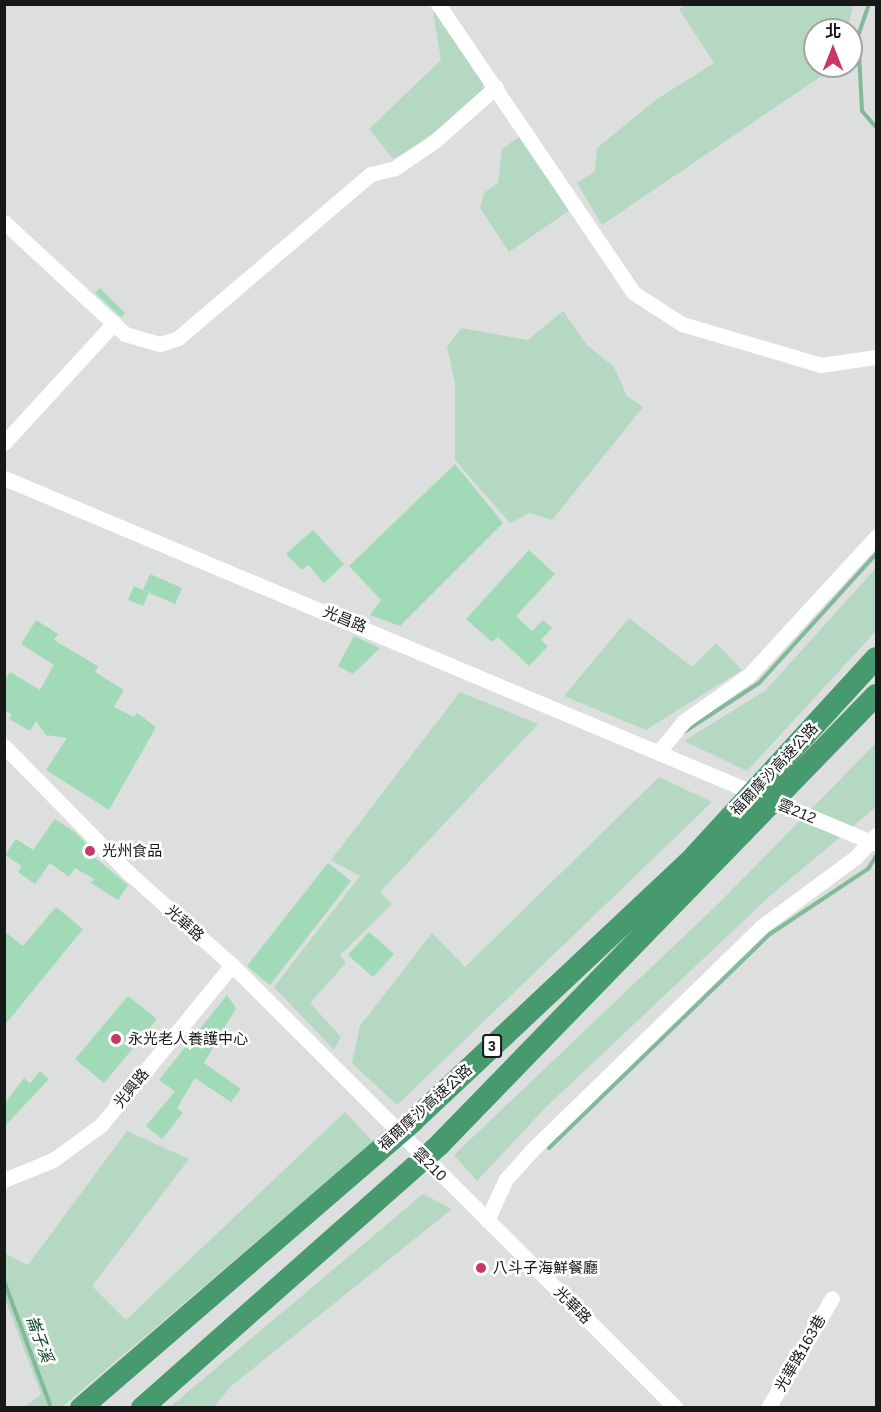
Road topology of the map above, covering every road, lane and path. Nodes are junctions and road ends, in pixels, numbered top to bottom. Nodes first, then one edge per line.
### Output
1 (438, 4) edge
2 (496, 87) junction
3 (4, 222) edge
4 (114, 323) junction
5 (876, 357) edge
6 (4, 443) edge
7 (4, 478) edge
8 (876, 537) edge
9 (876, 658) edge
10 (876, 695) edge
11 (4, 746) edge
12 (660, 751) junction
13 (685, 764) joint
14 (874, 840) edge
15 (232, 965) junction
16 (364, 1099) joint
17 (4, 1180) edge
18 (469, 1203) joint
19 (487, 1220) junction
20 (832, 1298) dead end
21 (81, 1407) edge
22 (141, 1407) edge
23 (676, 1407) edge
24 (768, 1407) edge

1 - 2 street
2 - 4 street
2 - 5 street
3 - 4 street
4 - 6 street
7 - 12 street, 光昌路 / 雲212
8 - 12 street
9 - 21 highway, 福爾摩沙高速公路 / 3
10 - 22 highway, 福爾摩沙高速公路 / 3
11 - 15 street, 光華路 / 雲210
12 - 13 street, 光昌路 / 雲212
13 - 14 street, 雲212 / 雲212
14 - 19 street
15 - 16 street, 光華路 / 雲210
15 - 17 street, 光興路
16 - 18 street, 雲210 / 雲210
18 - 19 street, 光華路 / 雲210
19 - 23 street, 光華路 / 雲210
20 - 24 street, 光華路163巷

